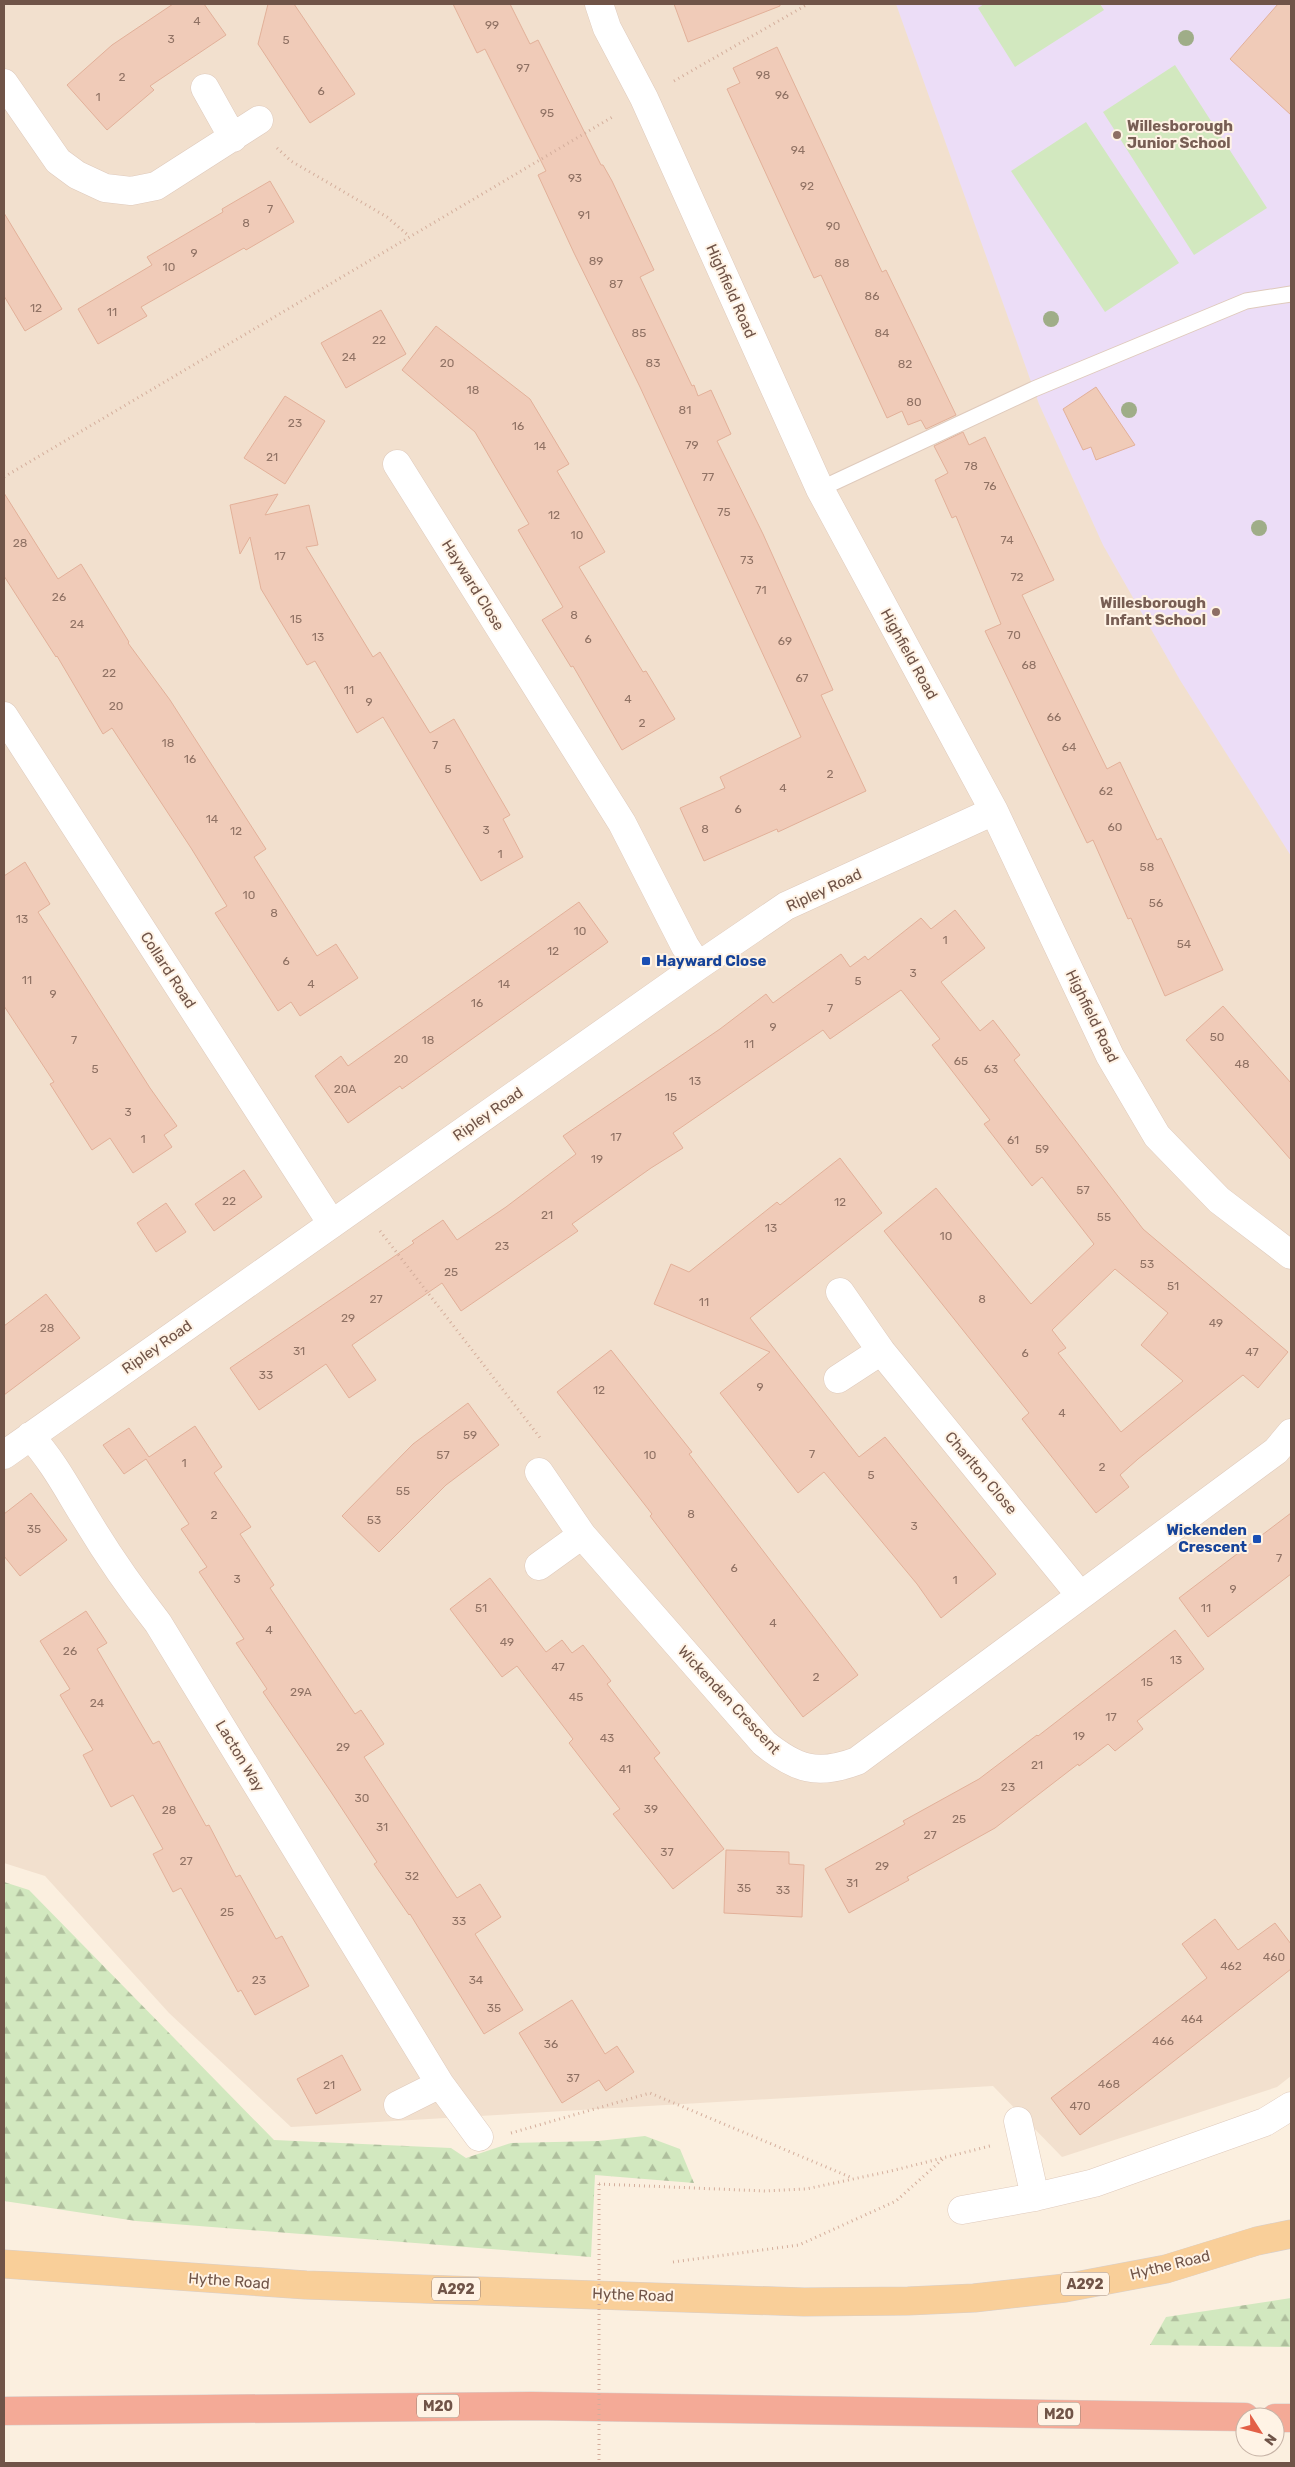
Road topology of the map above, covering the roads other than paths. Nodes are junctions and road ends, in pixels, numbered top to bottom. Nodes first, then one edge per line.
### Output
1 (598, 4) edge
2 (4, 83) edge
3 (205, 88) dead end
4 (259, 120) road end
5 (233, 138) junction
6 (1291, 294) edge
7 (397, 464) dead end
8 (820, 489) junction
9 (4, 716) edge
10 (994, 811) junction
11 (698, 966) junction
12 (332, 1224) junction
13 (1291, 1254) edge
14 (840, 1292) dead end
15 (881, 1351) junction
16 (838, 1379) dead end
17 (1291, 1433) edge
18 (30, 1436) junction
19 (4, 1455) edge
20 (539, 1472) road end
21 (582, 1535) junction
22 (539, 1566) dead end
23 (1080, 1595) junction
24 (440, 2084) junction
25 (398, 2105) dead end
26 (1291, 2106) edge
27 (1020, 2129) road end
28 (479, 2137) road end
29 (1035, 2197) junction
30 (962, 2210) dead end
31 (1291, 2215) edge
32 (1291, 2234) edge
33 (1257, 2242) junction
34 (4, 2264) edge
35 (4, 2410) edge
36 (1235, 2417) edge

1 - 8 street, Highfield Road
2 - 5 street
3 - 5 street
4 - 5 street
6 - 8 lane
7 - 11 street, Hayward Close
8 - 10 street, Highfield Road
9 - 12 street, Collard Road
10 - 11 street, Ripley Road
10 - 13 street, Highfield Road
11 - 12 street, Ripley Road
12 - 18 street, Ripley Road
14 - 15 street, Charlton Close
15 - 16 street
15 - 23 street, Charlton Close
17 - 23 street, Wickenden Crescent
18 - 19 street, Ripley Road
18 - 24 street, Lacton Way
20 - 21 street, Wickenden Crescent
21 - 22 street
21 - 23 street, Wickenden Crescent
24 - 25 street
24 - 28 street, Lacton Way
26 - 29 street
27 - 29 street
29 - 30 street
31 - 33 main road, Hythe Road / A292
32 - 33 main road, Hythe Road / A292
33 - 34 main road, Hythe Road / A292
35 - 36 highway, M20

